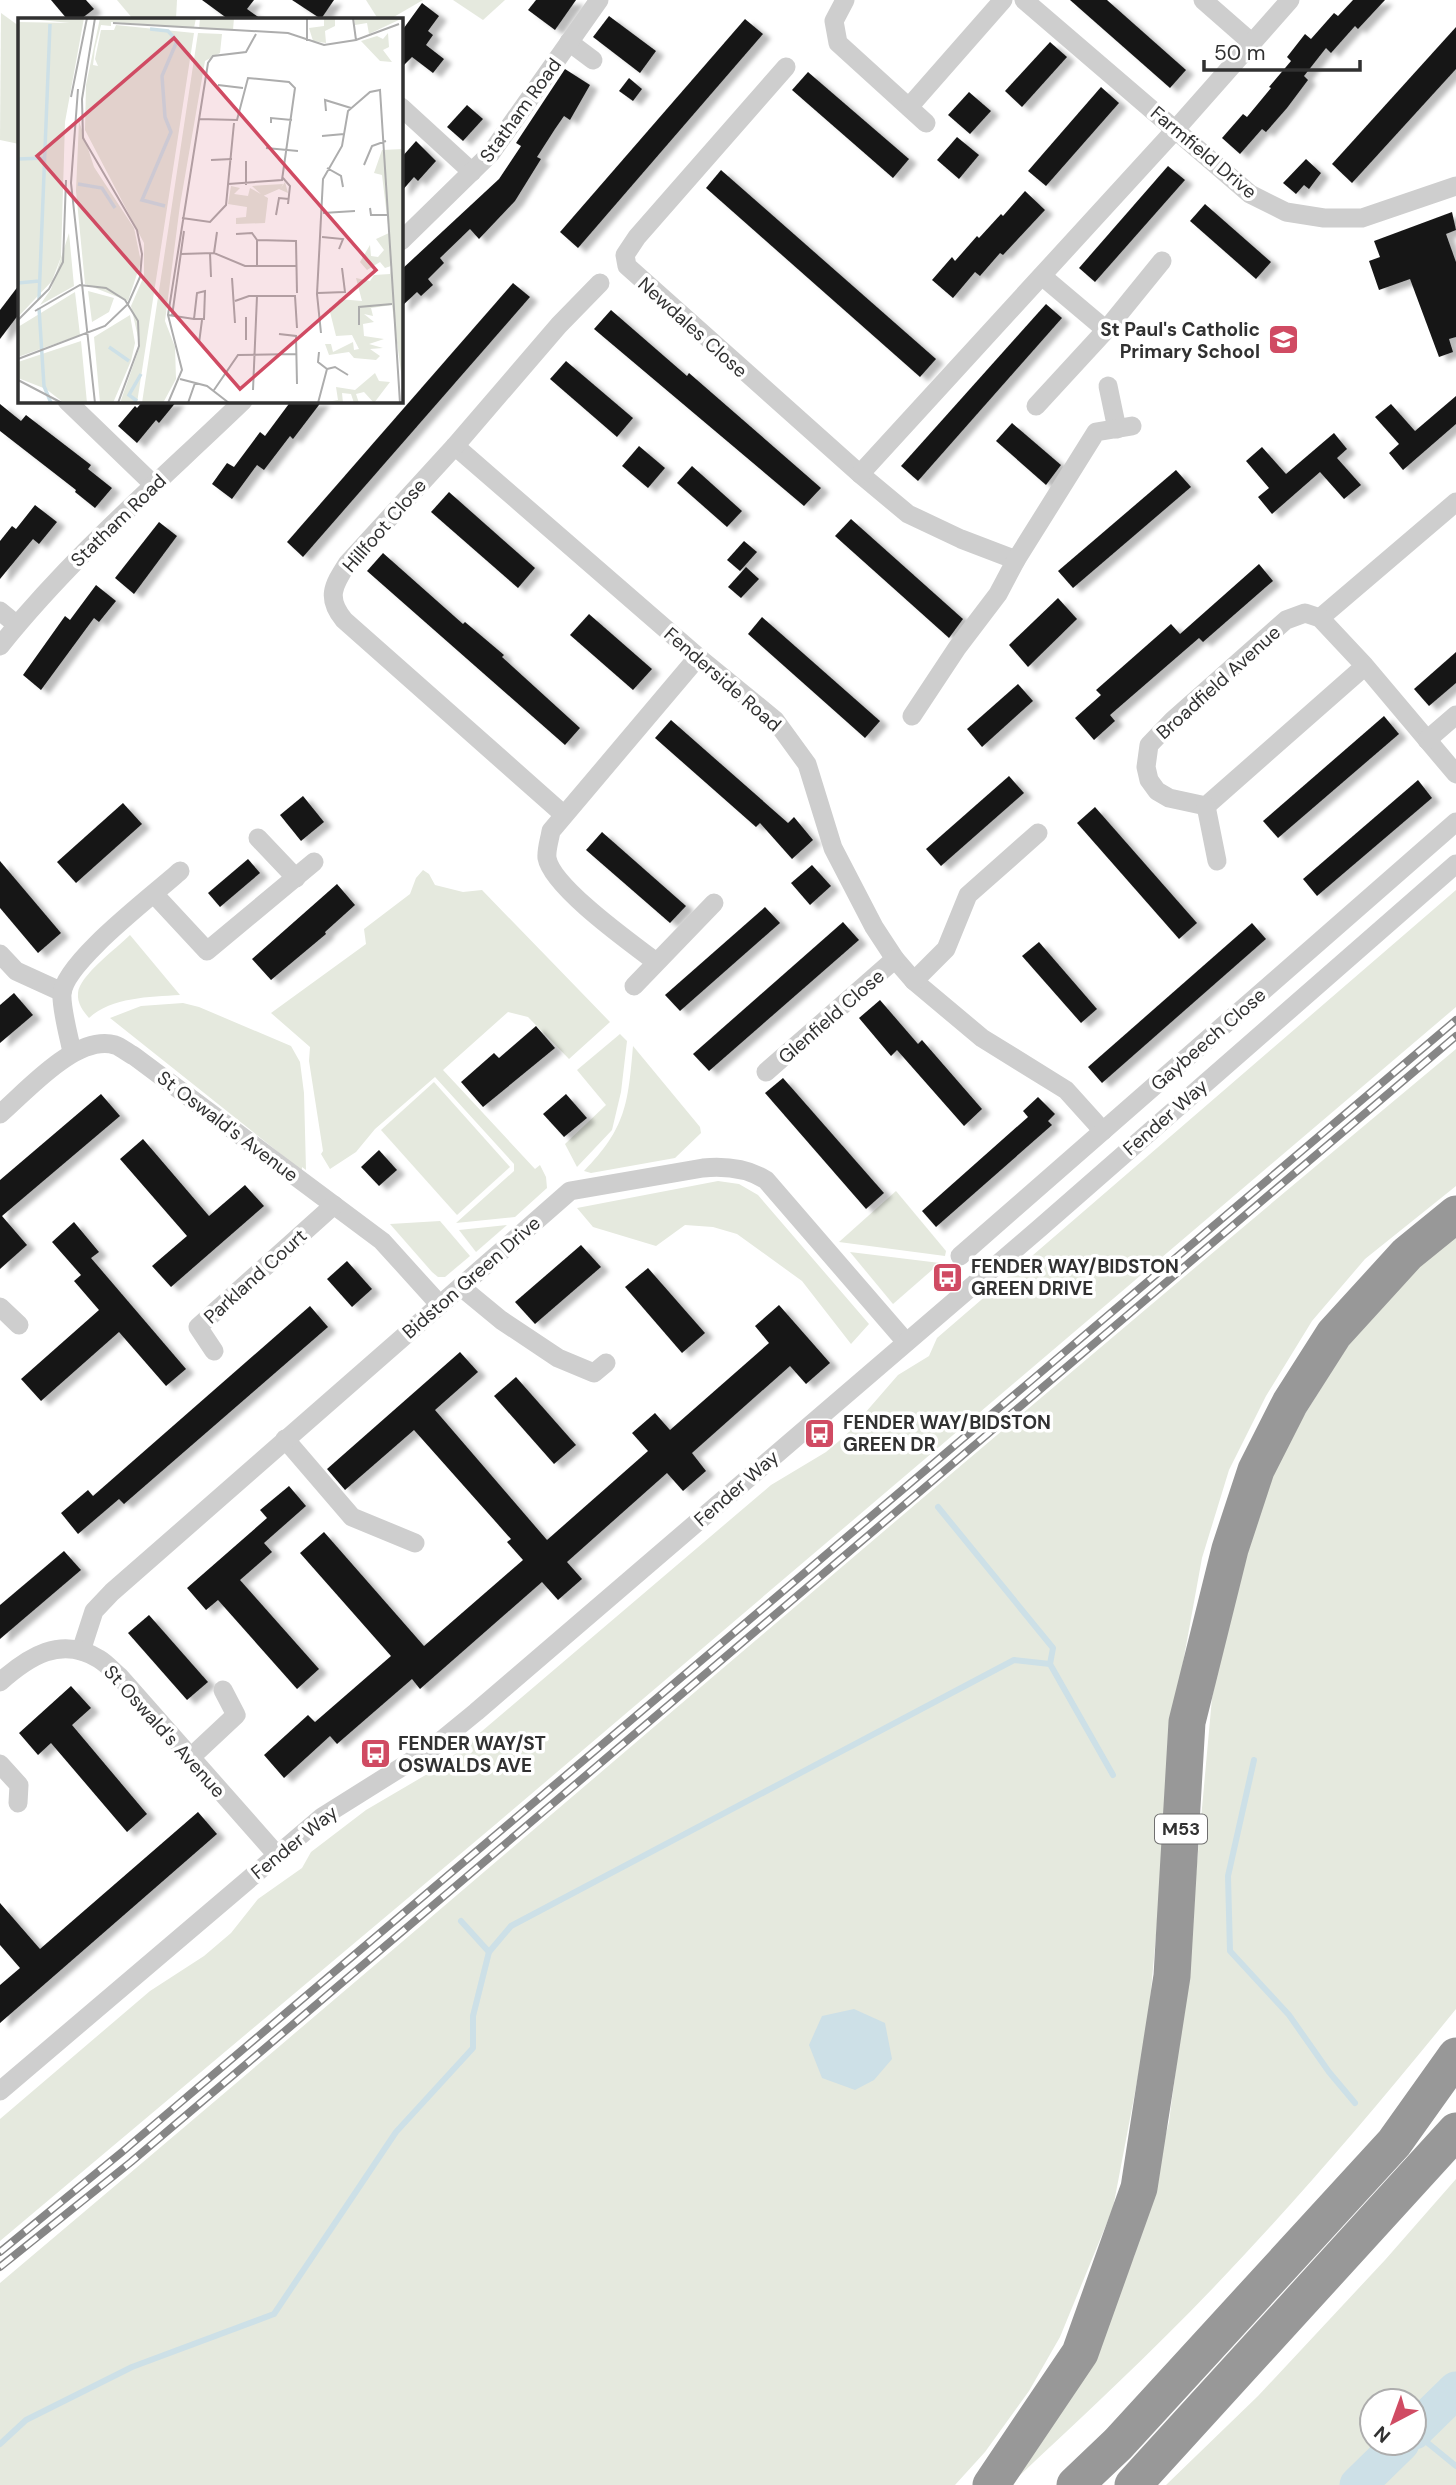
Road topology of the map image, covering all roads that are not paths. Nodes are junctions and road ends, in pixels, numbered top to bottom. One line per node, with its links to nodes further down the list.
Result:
1 (599, 0): 7 (street, Statham Road)
2 (845, 0): 11 (street)
3 (1003, 0): 11 (street)
4 (1024, 0): 14 (street, Farmfield Drive)
5 (1203, 0): 8 (street)
6 (1290, 0): 8 (street)
7 (569, 42): 9 (street); 15 (street, Statham Road)
8 (1252, 43): 14 (street)
9 (593, 60)
10 (786, 67): 27 (street, Newdales Close)
11 (909, 107): 13 (street)
12 (402, 108): 15 (street)
13 (926, 123)
14 (1176, 130): 16 (street, Farmfield Drive); 19 (street)
15 (472, 172): 17 (street, Statham Road)
16 (1456, 186)
17 (402, 240)
18 (1162, 261): 21 (street)
19 (1042, 276): 21 (street); 27 (street)
20 (600, 283): 26 (street, Hillfoot Close)
21 (1106, 330): 25 (street)
22 (1108, 386): 30 (street)
23 (68, 402): 28 (street)
24 (242, 402): 28 (street, Statham Road)
25 (1036, 406)
26 (455, 446): 35 (street, Fenderside Road); 42 (street, Hillfoot Close)
27 (860, 474): 30 (street, Newdales Close)
28 (153, 485): 33 (street, Statham Road)
29 (1456, 502): 32 (street)
30 (1016, 560): 38 (street)
31 (0, 611): 33 (street)
32 (1320, 618): 36 (street); 41 (street, Broadfield Avenue)
33 (17, 625): 34 (street, Statham Road)
34 (0, 646)
35 (698, 657): 42 (street); 54 (street, Fenderside Road)
36 (1365, 666): 39 (street); 41 (street)
37 (1456, 715): 39 (street)
38 (912, 716)
39 (1427, 740): 40 (street)
40 (1456, 774)
41 (1206, 806): 46 (street)
42 (563, 814): 55 (street)
43 (1456, 822): 62 (street, Gaybeech Close)
44 (1038, 834): 56 (street)
45 (258, 838): 50 (street)
46 (1217, 861)
47 (314, 862): 50 (street)
48 (1456, 864): 66 (street, Fender Way)
49 (180, 871): 51 (street)
50 (296, 878): 51 (street)
51 (155, 894): 58 (street)
52 (713, 902): 55 (street)
53 (0, 954): 58 (street)
54 (895, 959): 56 (street, Fenderside Road); 60 (street, Glenfield Close)
55 (656, 962): 57 (street)
56 (915, 981): 62 (street, Fenderside Road)
57 (634, 986)
58 (62, 992): 59 (street)
59 (72, 1052): 61 (street, St Oswald's Avenue); 64 (street, St Oswald's Avenue)
60 (766, 1072)
61 (0, 1114)
62 (1103, 1131): 63 (street, Gaybeech Close)
63 (1022, 1203): 66 (street); 67 (street, Gaybeech Close)
64 (334, 1205): 69 (street, St Oswald's Avenue); 73 (street, Parkland Court)
65 (1456, 1214): 89 (highway, M53)
66 (1041, 1227): 72 (street, Fender Way)
67 (960, 1256)
68 (461, 1287): 69 (street, Bidston Green Drive); 72 (street, Bidston Green Drive); 74 (street)
69 (440, 1305): 75 (street, Bidston Green Drive)
70 (0, 1307): 71 (street)
71 (19, 1325)
72 (906, 1342): 83 (street, Fender Way)
73 (214, 1351)
74 (606, 1363)
75 (285, 1439): 76 (street); 77 (street, Bidston Green Drive)
76 (415, 1543)
77 (81, 1651): 78 (street); 80 (street, St Oswald's Avenue)
78 (0, 1682)
79 (223, 1690): 80 (street)
80 (190, 1758): 83 (street, St Oswald's Avenue)
81 (0, 1764): 82 (street)
82 (18, 1803)
83 (277, 1855): 85 (street, Fender Way)
84 (1456, 2056): 90 (highway)
85 (0, 2091)
86 (1456, 2123): 88 (highway)
87 (1456, 2132): 88 (highway)
88 (1425, 2168): 91 (highway)
89 (991, 2485)
90 (1075, 2485)
91 (1133, 2485)

